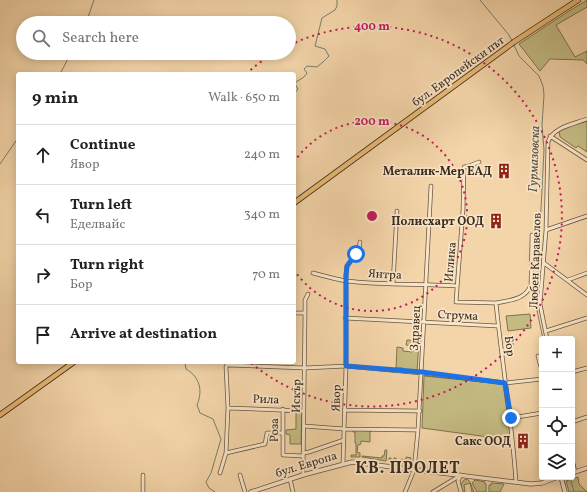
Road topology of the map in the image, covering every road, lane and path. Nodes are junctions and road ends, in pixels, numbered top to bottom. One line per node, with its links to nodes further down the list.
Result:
1 (578, 0): 7 (main road, бул. Европейски път)
2 (587, 119): 3 (street)
3 (550, 136): 4 (street); 10 (street, Любен Каравелов)
4 (587, 160)
5 (478, 162): 20 (street, Иглика)
6 (431, 186): 19 (street, Здравец)
7 (296, 202)
8 (397, 211): 18 (street)
9 (587, 216): 10 (street)
10 (546, 230): 13 (street, Любен Каравелов)
11 (532, 235): 23 (street)
12 (360, 242): 17 (street, Явор)
13 (544, 263): 16 (street); 30 (street, Любен Каравелов)
14 (313, 273): 17 (street, Янтра)
15 (587, 273): 16 (street)
16 (568, 280): 22 (street)
17 (346, 281): 18 (street, Янтра); 26 (street, Явор)
18 (393, 284): 19 (street, Янтра)
19 (426, 284): 20 (street, Янтра); 28 (street, Здравец)
20 (457, 286): 23 (street, Иглика)
21 (308, 294): 25 (street, Искър)
22 (587, 294)
23 (496, 303): 29 (street, Бор)
24 (296, 313): 25 (street)
25 (305, 313): 39 (street, Искър)
26 (345, 318): 28 (street, Струма); 37 (street, Явор)
27 (587, 318): 30 (street)
28 (425, 322): 29 (street, Струма); 42 (street, Здравец)
29 (498, 326): 44 (street, Бор)
30 (546, 331): 31 (street, Любен Каравелов)
31 (547, 336)
32 (538, 356): 33 (street)
33 (539, 360)
34 (71, 364): 51 (main road)
35 (228, 364): 45 (street)
36 (253, 364): 38 (street)
37 (346, 366): 39 (street); 42 (street); 48 (street, Явор)
38 (283, 367): 39 (street)
39 (305, 368): 47 (street, Искър)
40 (587, 368): 41 (street)
41 (575, 371)
42 (422, 372): 44 (street); 49 (street, Здравец)
43 (539, 379): 44 (street)
44 (505, 383): 53 (street, Бор)
45 (228, 408): 46 (street, Рила); 60 (street)
46 (283, 409): 47 (street, Рила); 58 (street, Роза)
47 (304, 410): 55 (street, Искър)
48 (344, 410): 49 (street); 56 (street, Явор)
49 (420, 411): 57 (street, Здравец)
50 (539, 413): 53 (street)
51 (0, 415)
52 (587, 417): 54 (street)
53 (511, 418): 74 (street, Бор)
54 (575, 421)
55 (304, 426): 56 (street); 61 (street, Искър)
56 (344, 429): 57 (street); 59 (street, Явор)
57 (418, 430): 64 (street, Здравец)
58 (283, 433): 60 (street); 61 (street, Роза)
59 (344, 440): 61 (street); 62 (street, Явор)
60 (226, 453): 66 (street)
61 (303, 454): 69 (street, Искър)
62 (343, 464): 64 (street, бул. Европа); 69 (street, бул. Европа)
63 (587, 468): 65 (street)
64 (414, 470): 70 (street, бул. Европа); 79 (street, Здравец)
65 (575, 472)
66 (220, 473)
67 (143, 475): 75 (street)
68 (240, 475): 76 (street)
69 (303, 475): 71 (street, бул. Европа)
70 (461, 475): 74 (street, бул. Европа); 80 (street); 81 (street)
71 (290, 479): 77 (street, бул. Европа); 78 (street)
72 (548, 480): 74 (street, бул. Европа)
73 (562, 480): 82 (street)
74 (516, 482)
75 (143, 492)
76 (245, 492)
77 (251, 492)
78 (293, 492)
79 (404, 492)
80 (433, 492)
81 (461, 492)
82 (565, 492)

